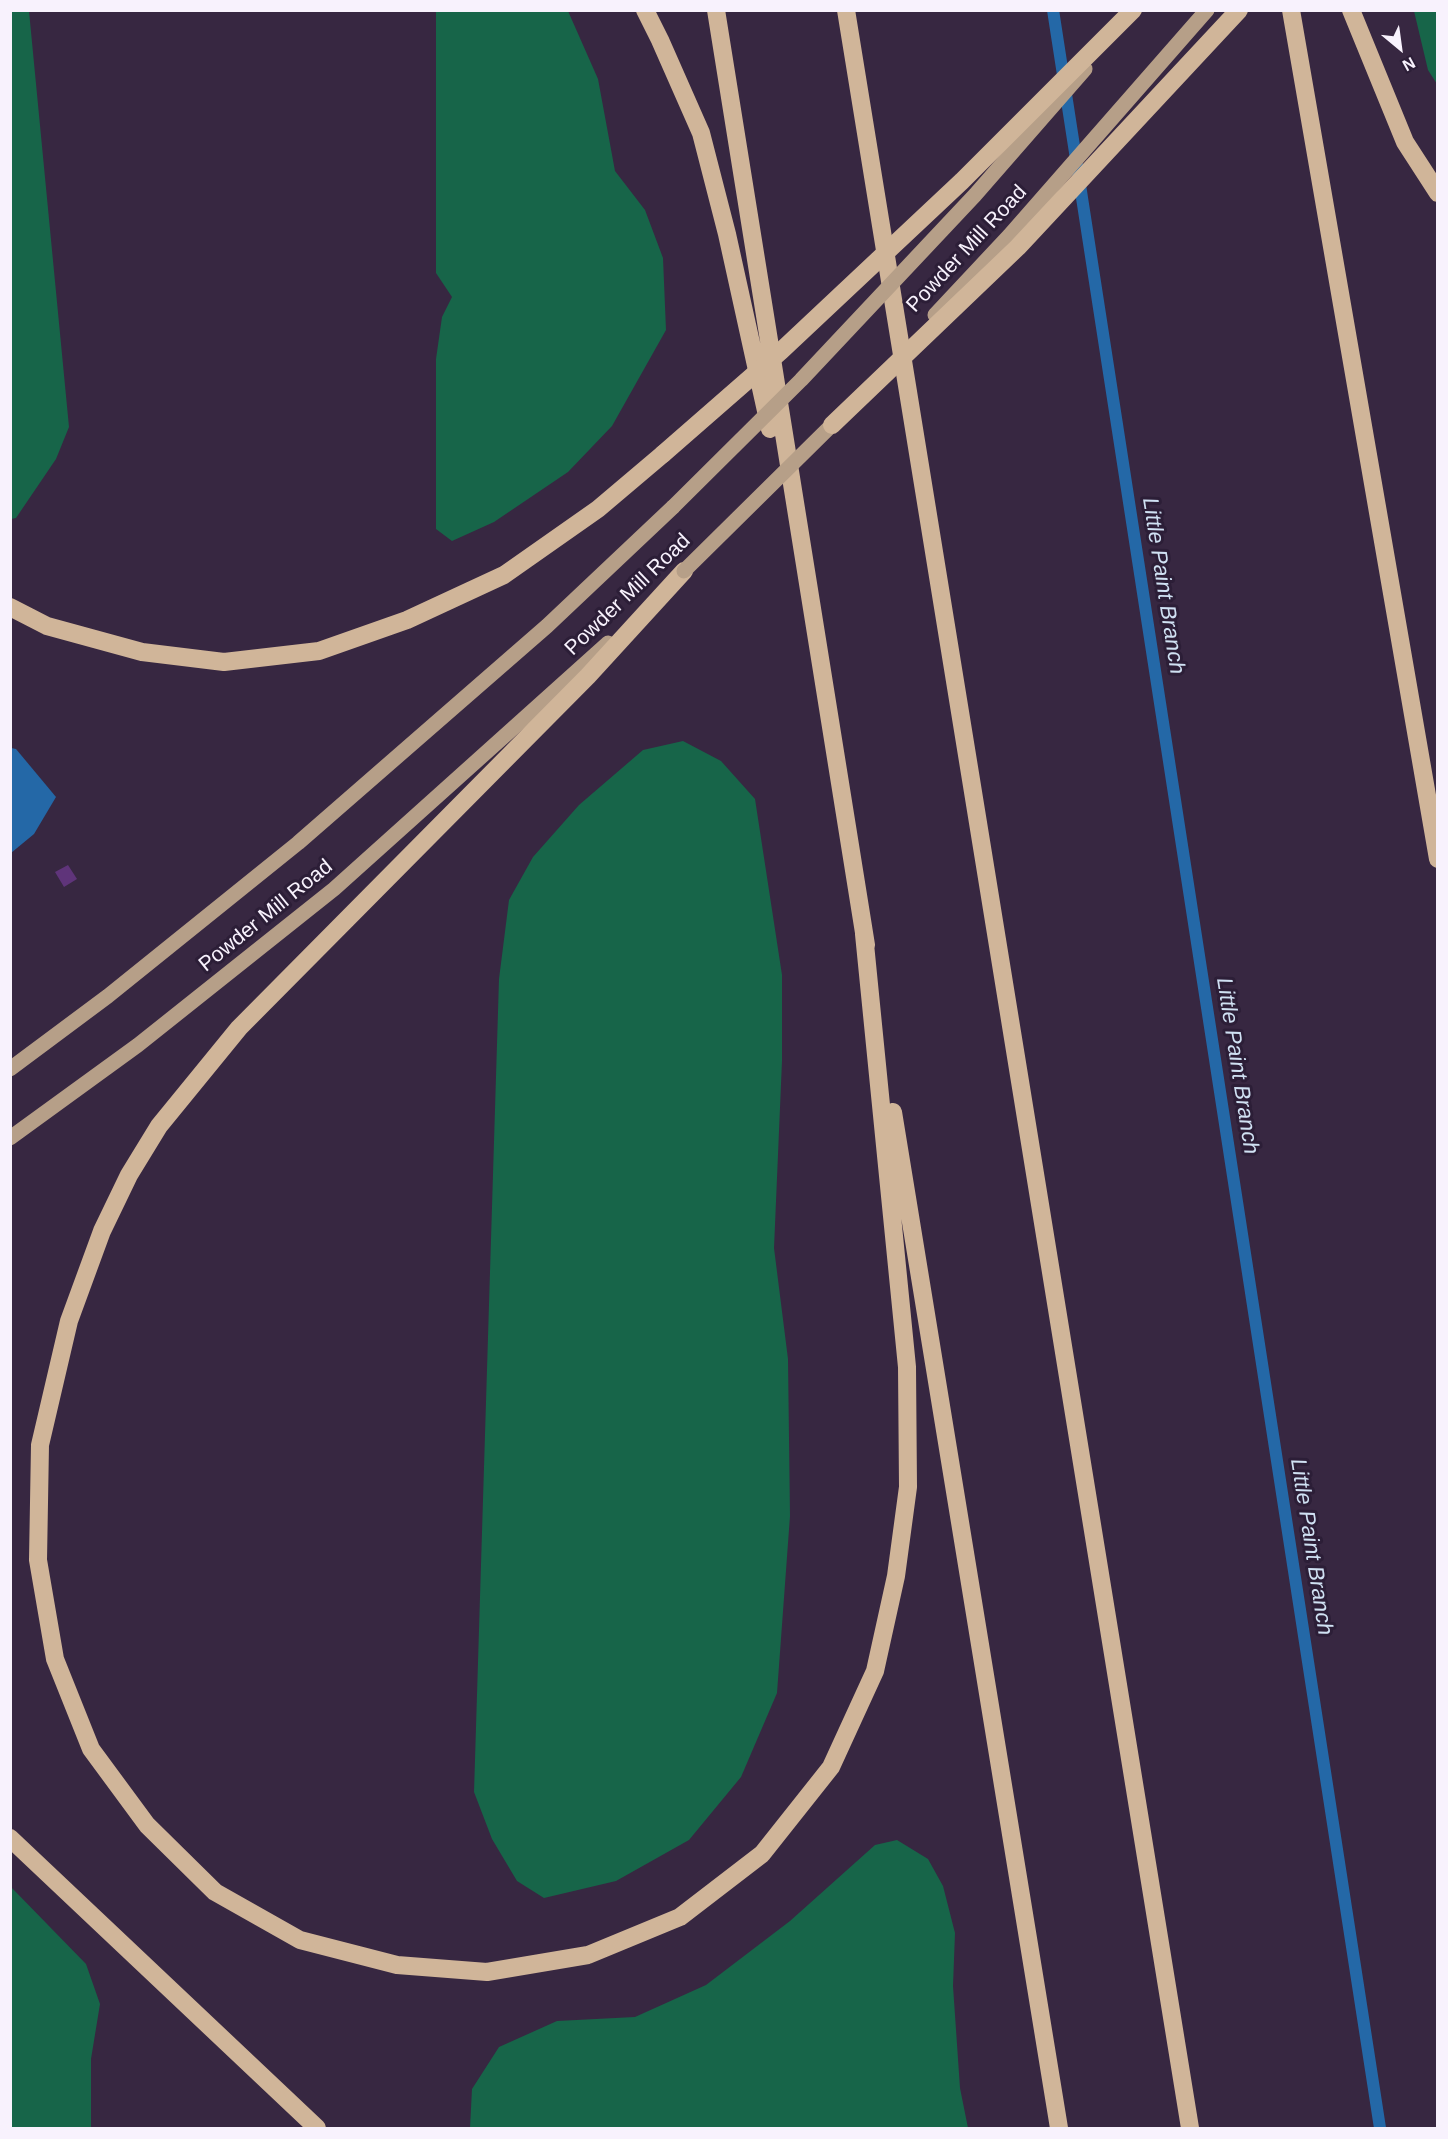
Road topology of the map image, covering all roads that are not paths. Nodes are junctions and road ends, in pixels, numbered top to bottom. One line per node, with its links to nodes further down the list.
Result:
1 (645, 10): 13 (highway)
2 (716, 10): 13 (highway)
3 (846, 10): 21 (highway)
4 (1134, 10): 12 (highway, bridge); 16 (main road, Powder Mill Road, bridge)
5 (1207, 10): 10 (main road, Powder Mill Road, bridge)
6 (1239, 10): 10 (highway, bridge)
7 (1291, 10): 14 (highway)
8 (1351, 10): 9 (highway)
9 (1437, 193)
10 (832, 425): 11 (main road, Powder Mill Road, bridge)
11 (684, 571): 15 (highway); 17 (main road, Powder Mill Road)
12 (10, 607)
13 (813, 621): 15 (highway)
14 (1437, 859)
15 (864, 934): 20 (highway)
16 (10, 1069)
17 (10, 1138)
18 (10, 1838): 19 (highway)
19 (317, 2128)
20 (1059, 2128)
21 (1190, 2128)

